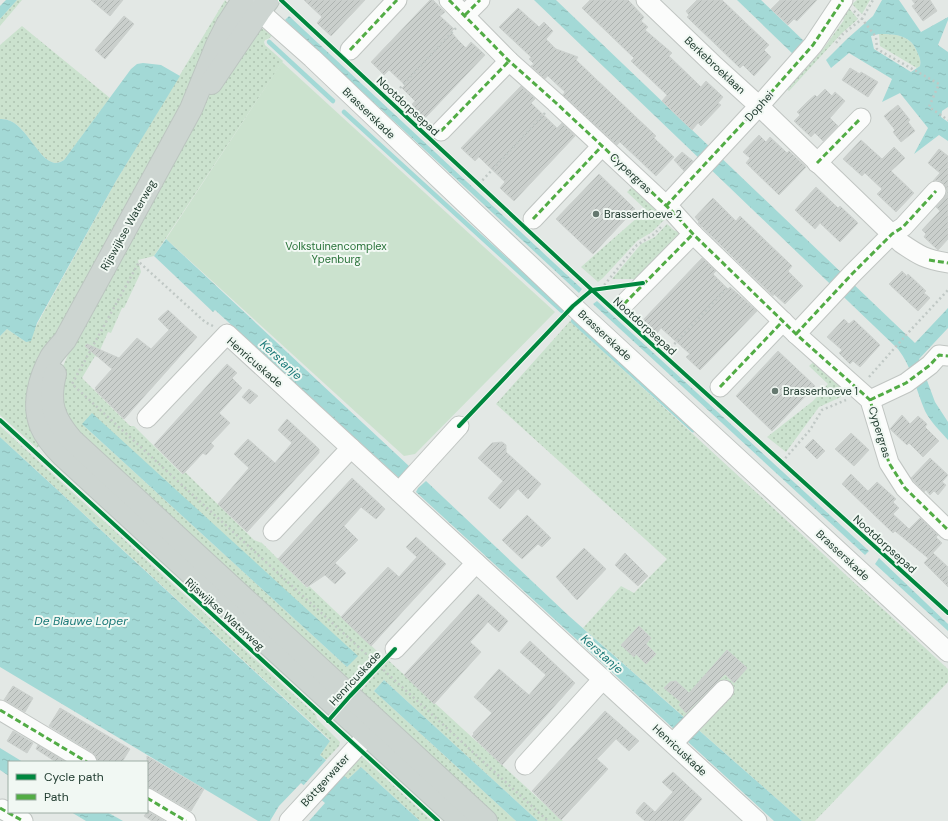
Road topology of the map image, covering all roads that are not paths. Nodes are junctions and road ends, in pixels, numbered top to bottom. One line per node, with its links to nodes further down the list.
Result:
1 (397, 0): 8 (street)
2 (449, 0): 7 (street, Cypergras)
3 (480, 0): 7 (street)
4 (843, 0): 10 (street, Dophei)
5 (254, 3): 34 (street, Brasserskade); 38 (main road, Rijswijkse Waterweg)
6 (657, 4): 10 (street, Berkebroeklaan)
7 (466, 16): 9 (street, Cypergras)
8 (350, 50)
9 (509, 61): 12 (street); 13 (street, Cypergras)
10 (759, 106): 14 (street, Berkebroeklaan); 16 (street, Dophei)
11 (861, 118): 14 (street)
12 (441, 131)
13 (602, 146): 16 (street, Cypergras); 17 (street, Cypergras)
14 (817, 163): 19 (street, Berkebroeklaan)
15 (936, 192): 19 (street)
16 (670, 209): 18 (street, Cypergras)
17 (533, 219)
18 (693, 234): 21 (street); 22 (street, Cypergras)
19 (892, 234): 20 (street, Berkebroeklaan); 22 (street)
20 (948, 263)
21 (624, 304)
22 (789, 328): 24 (street); 25 (street, Cypergras)
23 (948, 356): 25 (street)
24 (720, 387)
25 (865, 395): 30 (street, Cypergras)
26 (147, 418): 28 (street, Henricuskade)
27 (459, 426): 29 (street)
28 (351, 448): 29 (street, Henricuskade); 31 (street)
29 (399, 492): 32 (street, Henricuskade)
30 (948, 530)
31 (273, 531)
32 (476, 563): 33 (street, Henricuskade); 35 (street, Henricuskade)
33 (395, 649)
34 (948, 652)
35 (603, 679): 39 (street, Henricuskade); 41 (street)
36 (724, 690): 39 (street)
37 (0, 710): 40 (street)
38 (373, 728): 49 (street, Böttgerwater); 50 (main road, Rijswijkse Waterweg); 51 (main road, Rijswijkse Waterweg)
39 (676, 739): 46 (street, Henricuskade)
40 (85, 761)
41 (525, 765)
42 (148, 799): 48 (street)
43 (2, 809): 44 (street)
44 (8, 812)
45 (9, 813): 47 (street)
46 (746, 817)
47 (23, 821)
48 (186, 821)
49 (289, 821)
50 (461, 821)
51 (486, 821)

